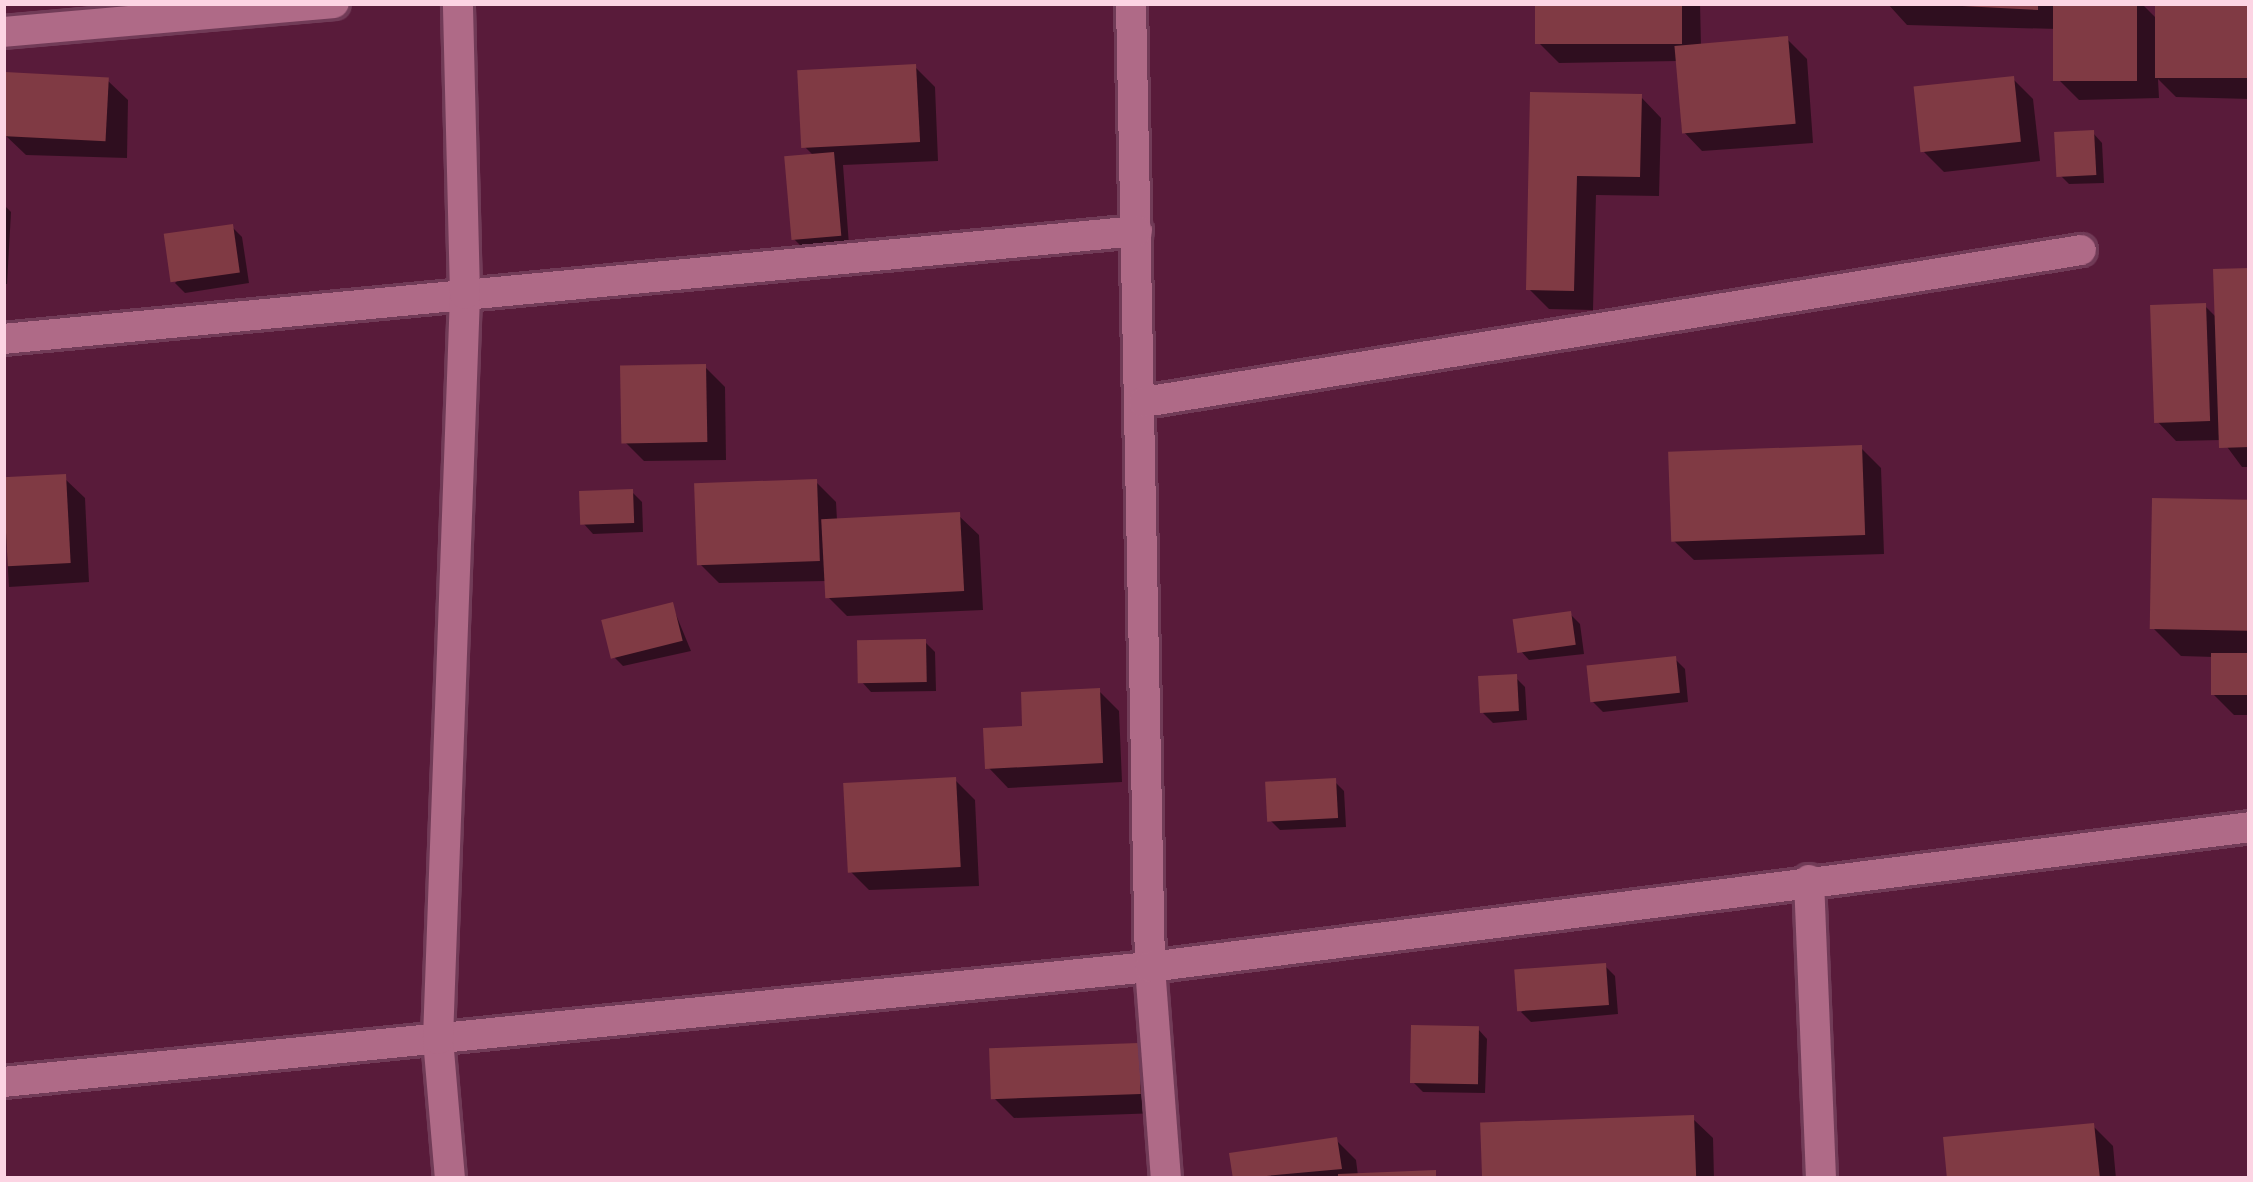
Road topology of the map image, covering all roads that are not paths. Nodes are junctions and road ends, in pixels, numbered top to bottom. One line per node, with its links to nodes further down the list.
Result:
1 (334, 3): 4 (street)
2 (458, 3): 7 (street)
3 (1131, 3): 5 (street)
4 (3, 32)
5 (1136, 231): 7 (street); 9 (street)
6 (2081, 250): 9 (street)
7 (465, 294): 8 (street); 13 (street)
8 (3, 339)
9 (1144, 402): 12 (street)
10 (2250, 827): 11 (street)
11 (1809, 880): 12 (street); 17 (street)
12 (1150, 967): 13 (street); 16 (street)
13 (438, 1039): 14 (street); 15 (street)
14 (3, 1082)
15 (450, 1179)
16 (1166, 1179)
17 (1822, 1179)

